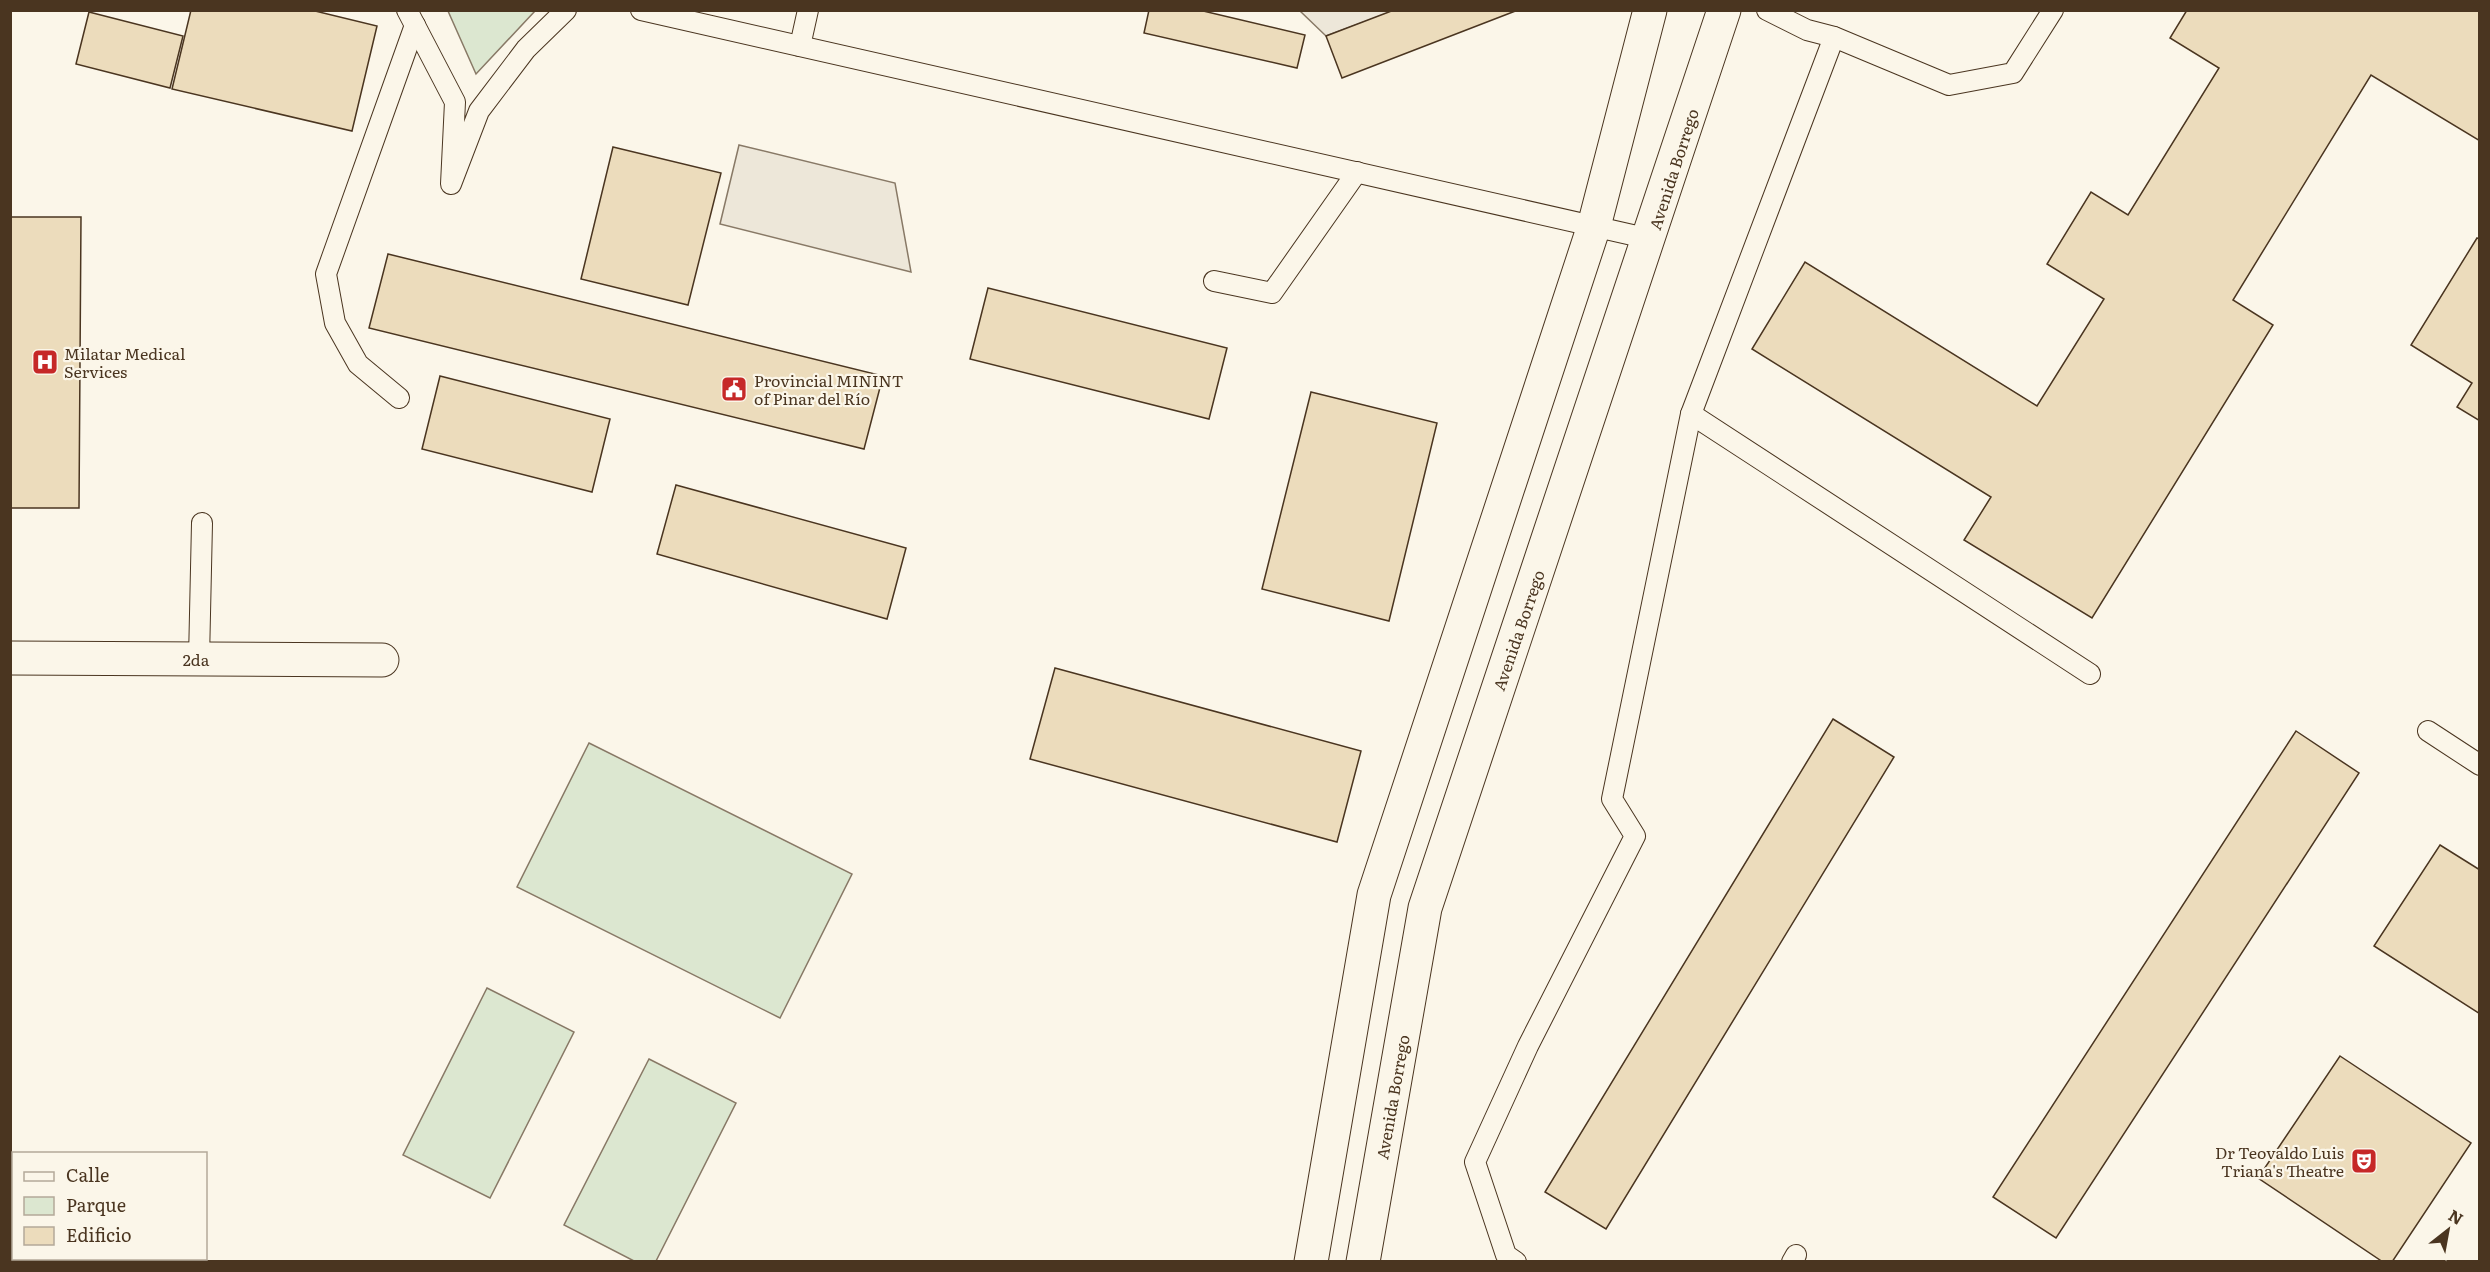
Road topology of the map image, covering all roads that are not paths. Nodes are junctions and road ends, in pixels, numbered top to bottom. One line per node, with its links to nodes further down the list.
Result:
1 (566, 10): 8 (lane)
2 (641, 10): 10 (lane)
3 (808, 10): 10 (lane)
4 (1650, 10): 12 (main road)
5 (1724, 10): 13 (main road, Avenida Borrego)
6 (1767, 10): 9 (lane)
7 (2053, 10): 9 (lane)
8 (411, 18): 15 (lane)
9 (1834, 37): 16 (lane)
10 (800, 46): 11 (lane)
11 (1357, 172): 12 (lane); 14 (lane)
12 (1594, 226): 13 (lane); 24 (main road)
13 (1650, 239): 25 (main road, Avenida Borrego)
14 (1214, 281)
15 (399, 398)
16 (1691, 414): 21 (lane); 26 (lane)
17 (202, 523): 19 (lane)
18 (10, 658): 19 (main road, 2da)
19 (199, 659): 20 (main road, 2da)
20 (382, 660)
21 (2090, 674)
22 (2428, 731): 23 (lane)
23 (2480, 765)
24 (1311, 1262)
25 (1363, 1262)
26 (1516, 1262)

